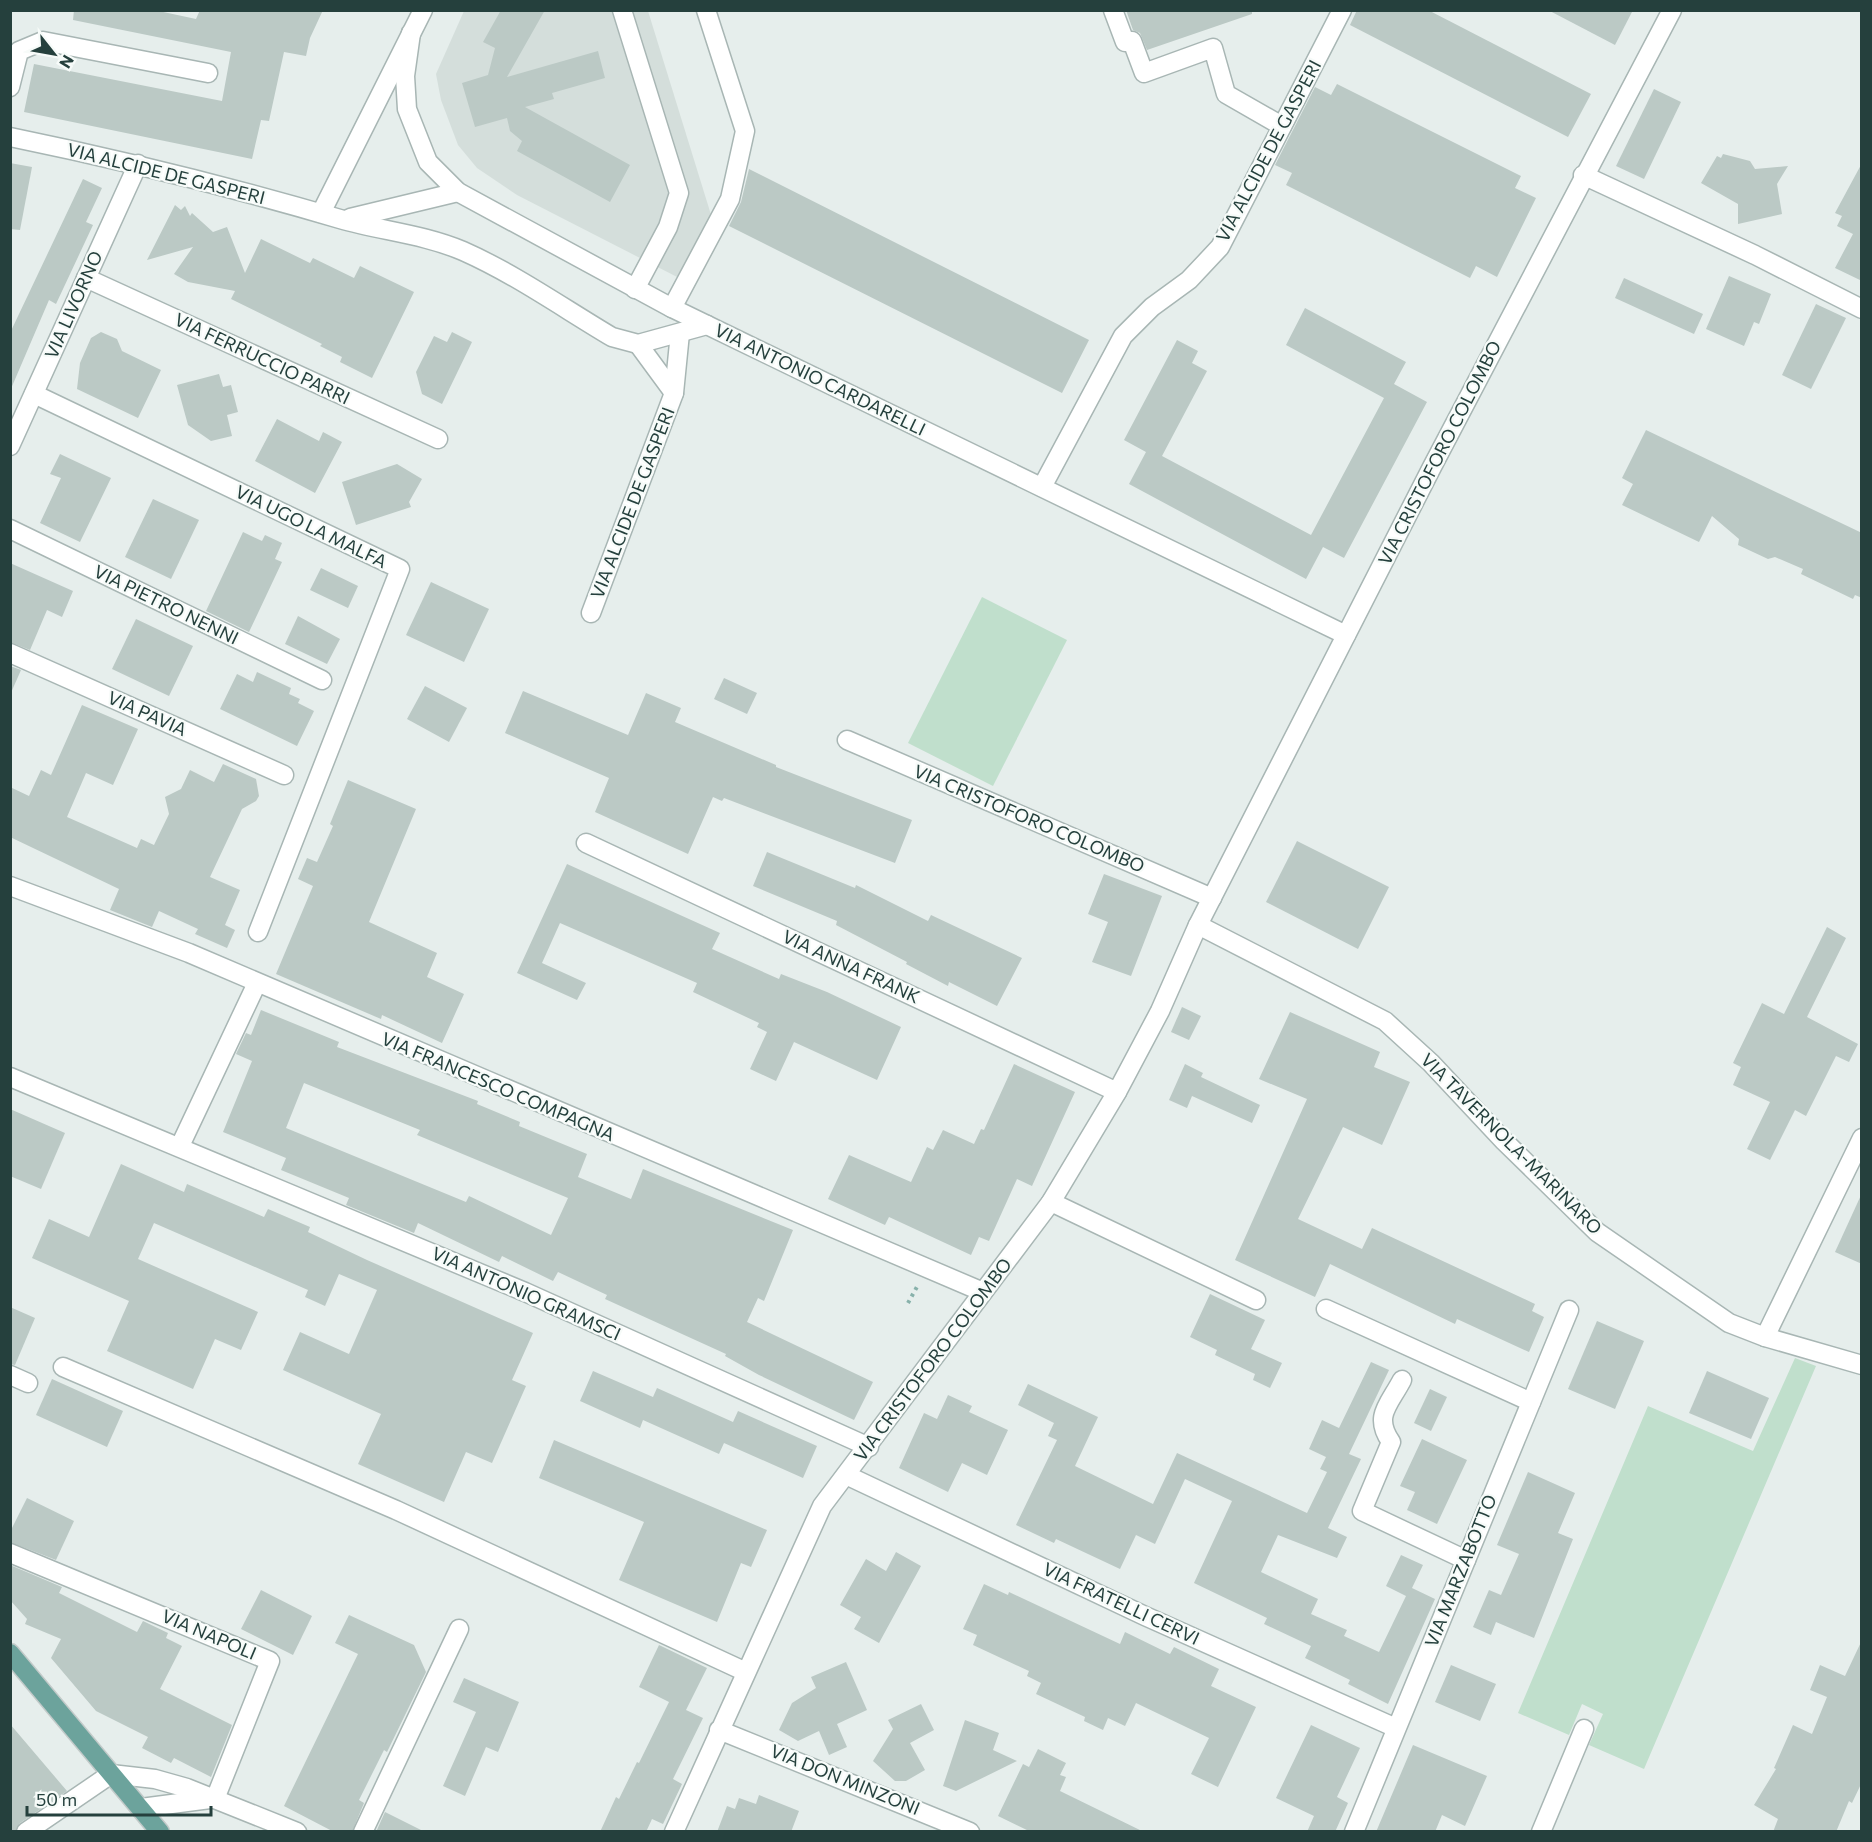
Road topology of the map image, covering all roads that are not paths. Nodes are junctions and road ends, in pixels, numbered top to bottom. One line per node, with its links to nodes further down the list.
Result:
1 (423, 10): 7 (street)
2 (622, 10): 18 (street)
3 (706, 10): 19 (street)
4 (1113, 10): 10 (street)
5 (1342, 10): 10 (street, VIA ALCIDE DE GASPERI)
6 (1672, 10): 13 (street, VIA CRISTOFORO COLOMBO)
7 (411, 33): 14 (street, VIA ANTONIO CARDARELLI); 15 (street)
8 (208, 73): 9 (street)
9 (10, 87)
10 (1282, 126): 28 (street, VIA ALCIDE DE GASPERI)
11 (10, 136): 12 (street, VIA ALCIDE DE GASPERI)
12 (138, 164): 15 (street, VIA ALCIDE DE GASPERI); 17 (street, VIA LIVORNO)
13 (1583, 175): 20 (street); 31 (street, VIA CRISTOFORO COLOMBO)
14 (458, 192): 16 (street); 18 (street, VIA ANTONIO CARDARELLI)
15 (321, 213): 16 (street, VIA ALCIDE DE GASPERI)
16 (342, 220): 23 (street, VIA ALCIDE DE GASPERI)
17 (86, 278): 25 (street, VIA LIVORNO); 26 (street, VIA FERRUCCIO PARRI)
18 (635, 289): 19 (street, VIA ANTONIO CARDARELLI)
19 (672, 308): 21 (street, VIA ANTONIO CARDARELLI)
20 (1862, 309)
21 (707, 325): 22 (street); 28 (street, VIA ANTONIO CARDARELLI)
22 (680, 333): 23 (street); 24 (street, VIA ALCIDE DE GASPERI)
23 (638, 345): 24 (street, VIA ALCIDE DE GASPERI)
24 (674, 393): 30 (street, VIA ALCIDE DE GASPERI)
25 (33, 394): 27 (street, VIA LIVORNO); 40 (street, VIA UGO LA MALFA)
26 (438, 440)
27 (10, 446)
28 (1042, 487): 31 (street, VIA ANTONIO CARDARELLI)
29 (10, 529): 33 (street, VIA PIETRO NENNI)
30 (591, 613)
31 (1346, 635): 38 (street, VIA CRISTOFORO COLOMBO)
32 (10, 652): 35 (street, VIA PAVIA)
33 (322, 680)
34 (847, 740): 38 (street, VIA CRISTOFORO COLOMBO)
35 (284, 775)
36 (586, 843): 43 (street, VIA ANNA FRANK)
37 (10, 886): 41 (street, VIA FRANCESCO COMPAGNA)
38 (1212, 898): 39 (street, VIA CRISTOFORO COLOMBO)
39 (1197, 925): 43 (street, VIA CRISTOFORO COLOMBO); 51 (street, VIA TAVERNOLA-MARINARO)
40 (258, 932)
41 (257, 983): 45 (street); 47 (street, VIA FRANCESCO COMPAGNA)
42 (10, 1077): 45 (street, VIA ANTONIO GRAMSCI)
43 (1117, 1092): 46 (street, VIA CRISTOFORO COLOMBO)
44 (1862, 1138): 51 (street)
45 (180, 1146): 58 (street, VIA ANTONIO GRAMSCI)
46 (1051, 1202): 47 (street, VIA CRISTOFORO COLOMBO); 48 (street)
47 (983, 1292): 58 (street, VIA CRISTOFORO COLOMBO)
48 (1256, 1300)
49 (1326, 1309): 57 (street)
50 (1569, 1310): 57 (street, VIA MARZABOTTO)
51 (1765, 1336): 52 (street, VIA TAVERNOLA-MARINARO)
52 (1862, 1365)
53 (63, 1367): 64 (street)
54 (10, 1375): 56 (street)
55 (1402, 1380): 61 (street)
56 (28, 1383)
57 (1531, 1402): 61 (street, VIA MARZABOTTO)
58 (869, 1447): 59 (street, VIA CRISTOFORO COLOMBO)
59 (846, 1475): 64 (street, VIA CRISTOFORO COLOMBO); 65 (street, VIA FRATELLI CERVI)
60 (10, 1553): 69 (street, VIA NAPOLI)
61 (1466, 1560): 65 (street, VIA MARZABOTTO)
62 (459, 1629): 74 (street)
63 (10, 1653): 68 (main road)
64 (746, 1672): 67 (street, VIA CRISTOFORO COLOMBO)
65 (1396, 1728): 77 (street, VIA MARZABOTTO)
66 (1584, 1729): 78 (street)
67 (718, 1730): 75 (street, VIA CRISTOFORO COLOMBO); 76 (street, VIA DON MINZONI)
68 (111, 1774): 69 (street); 70 (main road); 71 (street)
69 (215, 1799): 70 (street); 73 (street)
70 (141, 1808): 72 (main road)
71 (26, 1832)
72 (160, 1832)
73 (297, 1832)
74 (363, 1832)
75 (674, 1832)
76 (970, 1832)
77 (1354, 1832)
78 (1541, 1832)

